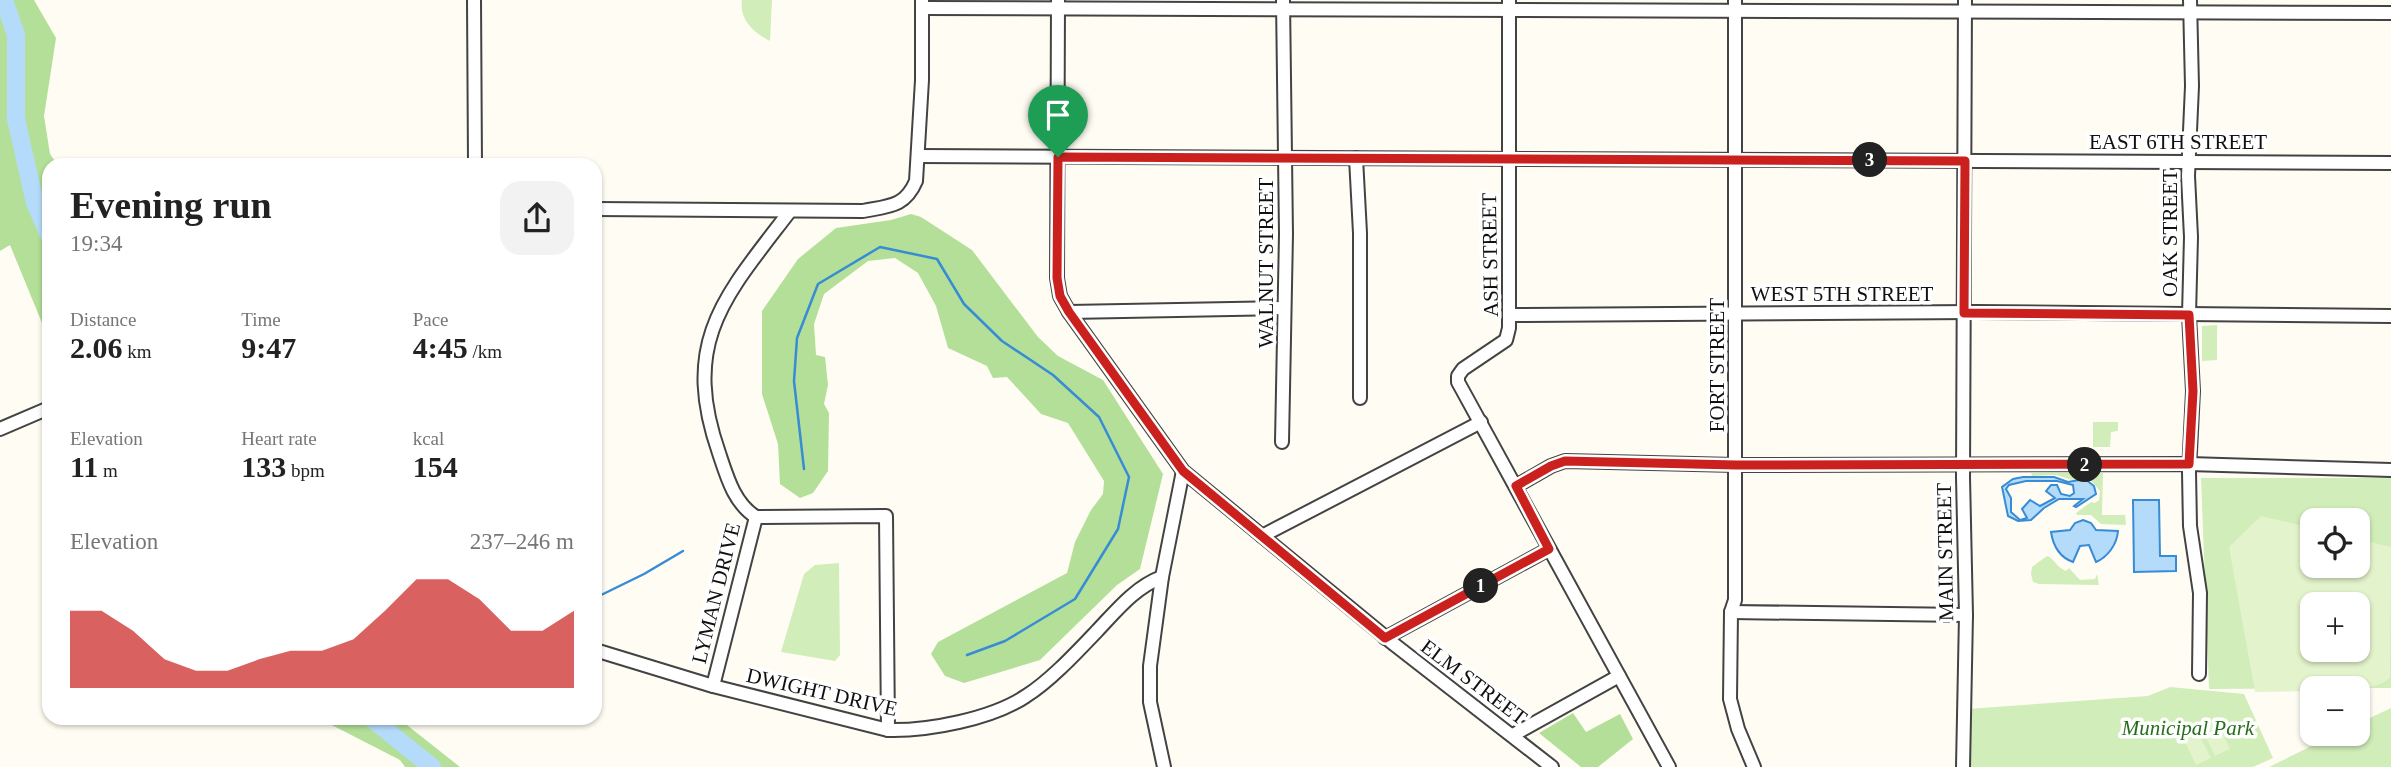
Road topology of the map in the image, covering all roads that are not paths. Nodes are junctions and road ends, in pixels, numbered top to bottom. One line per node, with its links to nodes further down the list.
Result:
1 (474, 0): 12 (street)
2 (922, 4): 3 (street); 10 (street)
3 (1058, 4): 4 (street); 11 (street, ELM STREET)
4 (1284, 5): 5 (street); 13 (street, WALNUT STREET)
5 (1509, 5): 6 (street); 15 (street, ASH STREET)
6 (1735, 5): 7 (street); 16 (street, FORT STREET)
7 (1965, 5): 8 (street); 17 (street, MAIN STREET)
8 (2190, 6): 9 (street); 18 (street, OAK STREET)
9 (2391, 13)
10 (918, 156): 11 (street, EAST 6TH STREET); 21 (street)
11 (1058, 157): 13 (street, EAST 6TH STREET); 23 (street, ELM STREET)
12 (475, 158)
13 (1285, 158): 14 (street, EAST 6TH STREET); 22 (street, WALNUT STREET)
14 (1356, 158): 15 (street, EAST 6TH STREET); 29 (street)
15 (1508, 159): 16 (street, EAST 6TH STREET); 26 (street, ASH STREET)
16 (1735, 160): 17 (street, EAST 6TH STREET); 24 (street, FORT STREET)
17 (1965, 161): 18 (street, EAST 6TH STREET); 25 (street, MAIN STREET)
18 (2189, 162): 19 (street, EAST 6TH STREET); 27 (street, OAK STREET)
19 (2391, 163)
20 (602, 209): 21 (street)
21 (790, 211): 40 (street, LYMAN DRIVE)
22 (1284, 308): 23 (street); 33 (street, WALNUT STREET)
23 (1069, 312): 38 (street, ELM STREET)
24 (1735, 313): 25 (street, WEST 5TH STREET); 26 (street, WEST 5TH STREET); 36 (street, FORT STREET)
25 (1964, 313): 27 (street, WEST 5TH STREET); 34 (street, MAIN STREET)
26 (1509, 315): 31 (street, ASH STREET)
27 (2189, 315): 28 (street, WEST 5TH STREET); 35 (street, OAK STREET)
28 (2391, 316)
29 (1360, 398)
30 (42, 411): 32 (street)
31 (1481, 422): 39 (street, ASH STREET); 41 (street)
32 (0, 429)
33 (1282, 442)
34 (1964, 464): 35 (street); 36 (street); 45 (street, MAIN STREET)
35 (2189, 464): 37 (street); 48 (street, OAK STREET)
36 (1736, 465): 39 (street); 44 (street, FORT STREET)
37 (2391, 470)
38 (1183, 471): 41 (street, ELM STREET); 43 (street)
39 (1516, 486): 42 (street, ASH STREET)
40 (755, 517): 50 (street, LYMAN DRIVE); 51 (street)
41 (1262, 536): 46 (street, ELM STREET)
42 (1549, 549): 46 (street); 49 (street, ASH STREET)
43 (1162, 577): 51 (street, DWIGHT DRIVE); 53 (street)
44 (1731, 612): 45 (street); 56 (street, FORT STREET)
45 (1966, 615): 57 (street, MAIN STREET)
46 (1385, 638): 52 (street, ELM STREET)
47 (602, 652): 50 (street, DWIGHT DRIVE)
48 (2199, 674)
49 (1619, 676): 52 (street); 55 (street, ASH STREET)
50 (713, 686): 51 (street, DWIGHT DRIVE)
51 (887, 730)
52 (1513, 735): 54 (street, ELM STREET)
53 (1164, 767)
54 (1552, 767)
55 (1669, 767)
56 (1754, 767)
57 (1964, 767)

